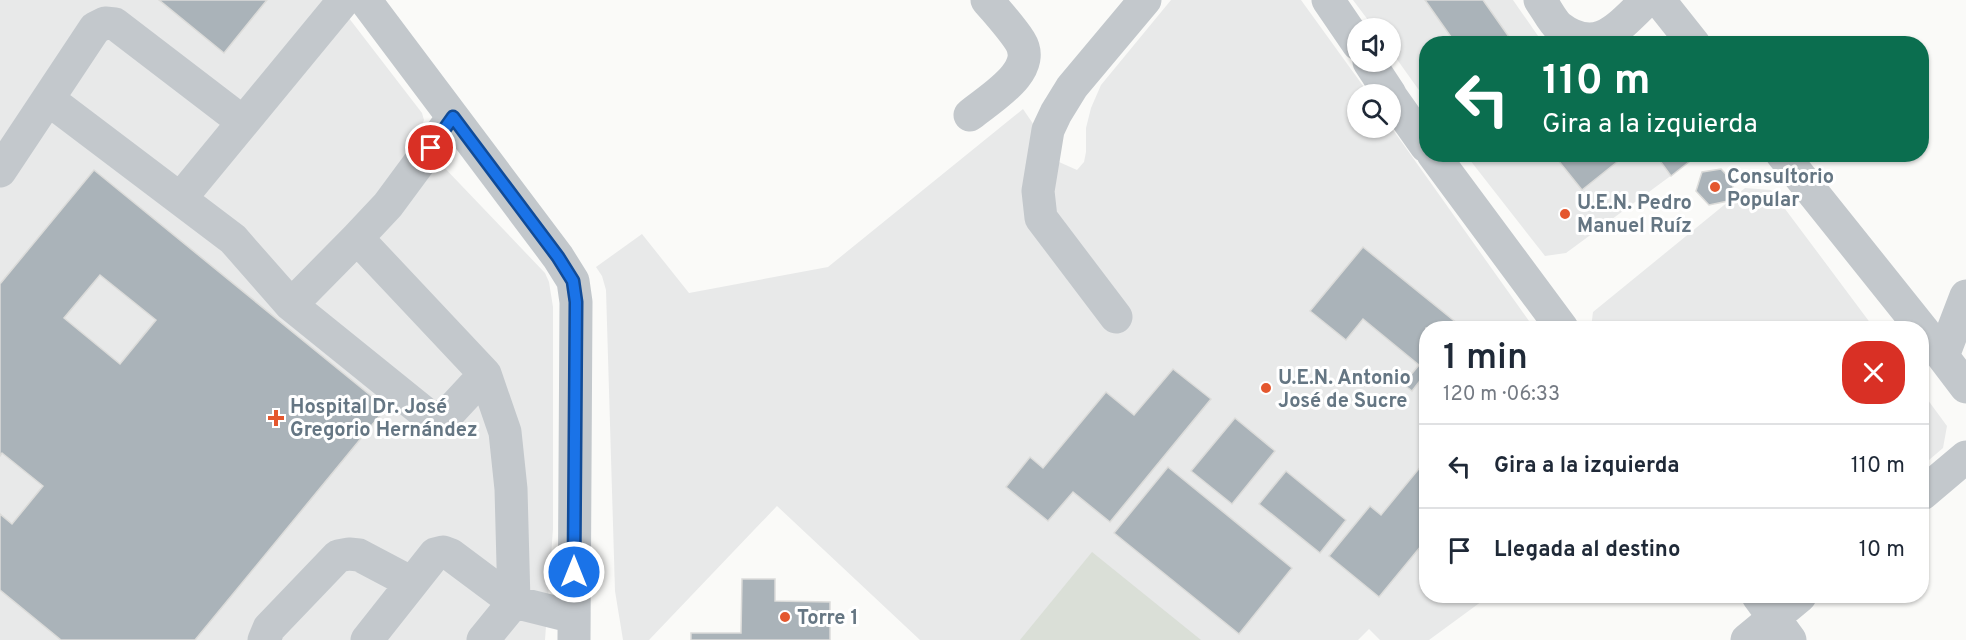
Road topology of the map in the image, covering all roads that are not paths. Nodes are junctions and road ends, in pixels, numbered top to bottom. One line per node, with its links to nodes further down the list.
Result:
1 (344, 0): 17 (street)
2 (365, 0): 16 (street)
3 (987, 0): 15 (street)
4 (1145, 0): 26 (street)
5 (1328, 0): 9 (street)
6 (1540, 0): 10 (street)
7 (1647, 0): 11 (street)
8 (1659, 0): 12 (street)
9 (1347, 28)
10 (1576, 36)
11 (1605, 36)
12 (1688, 36)
13 (48, 99): 17 (street); 21 (street); 22 (street)
14 (1401, 111): 18 (street)
15 (970, 116)
16 (453, 117): 23 (street); 39 (street)
17 (243, 122): 22 (street)
18 (1419, 136)
19 (1439, 162): 27 (street)
20 (1788, 162): 28 (street)
21 (0, 171)
22 (180, 199): 25 (street)
23 (357, 238): 25 (street); 31 (street)
24 (1966, 296): 30 (street)
25 (291, 305): 31 (street)
26 (1116, 317)
27 (1557, 321)
28 (1915, 321)
29 (1929, 338): 30 (street)
30 (1943, 356): 32 (street)
31 (485, 374): 36 (street)
32 (1966, 387)
33 (1966, 457): 34 (street)
34 (1929, 488)
35 (412, 583): 36 (street); 40 (street); 41 (street)
36 (514, 602): 39 (street); 42 (street)
37 (1792, 603): 38 (street)
38 (1774, 618): 43 (street)
39 (574, 628)
40 (264, 640)
41 (367, 640)
42 (483, 640)
43 (1747, 640)

